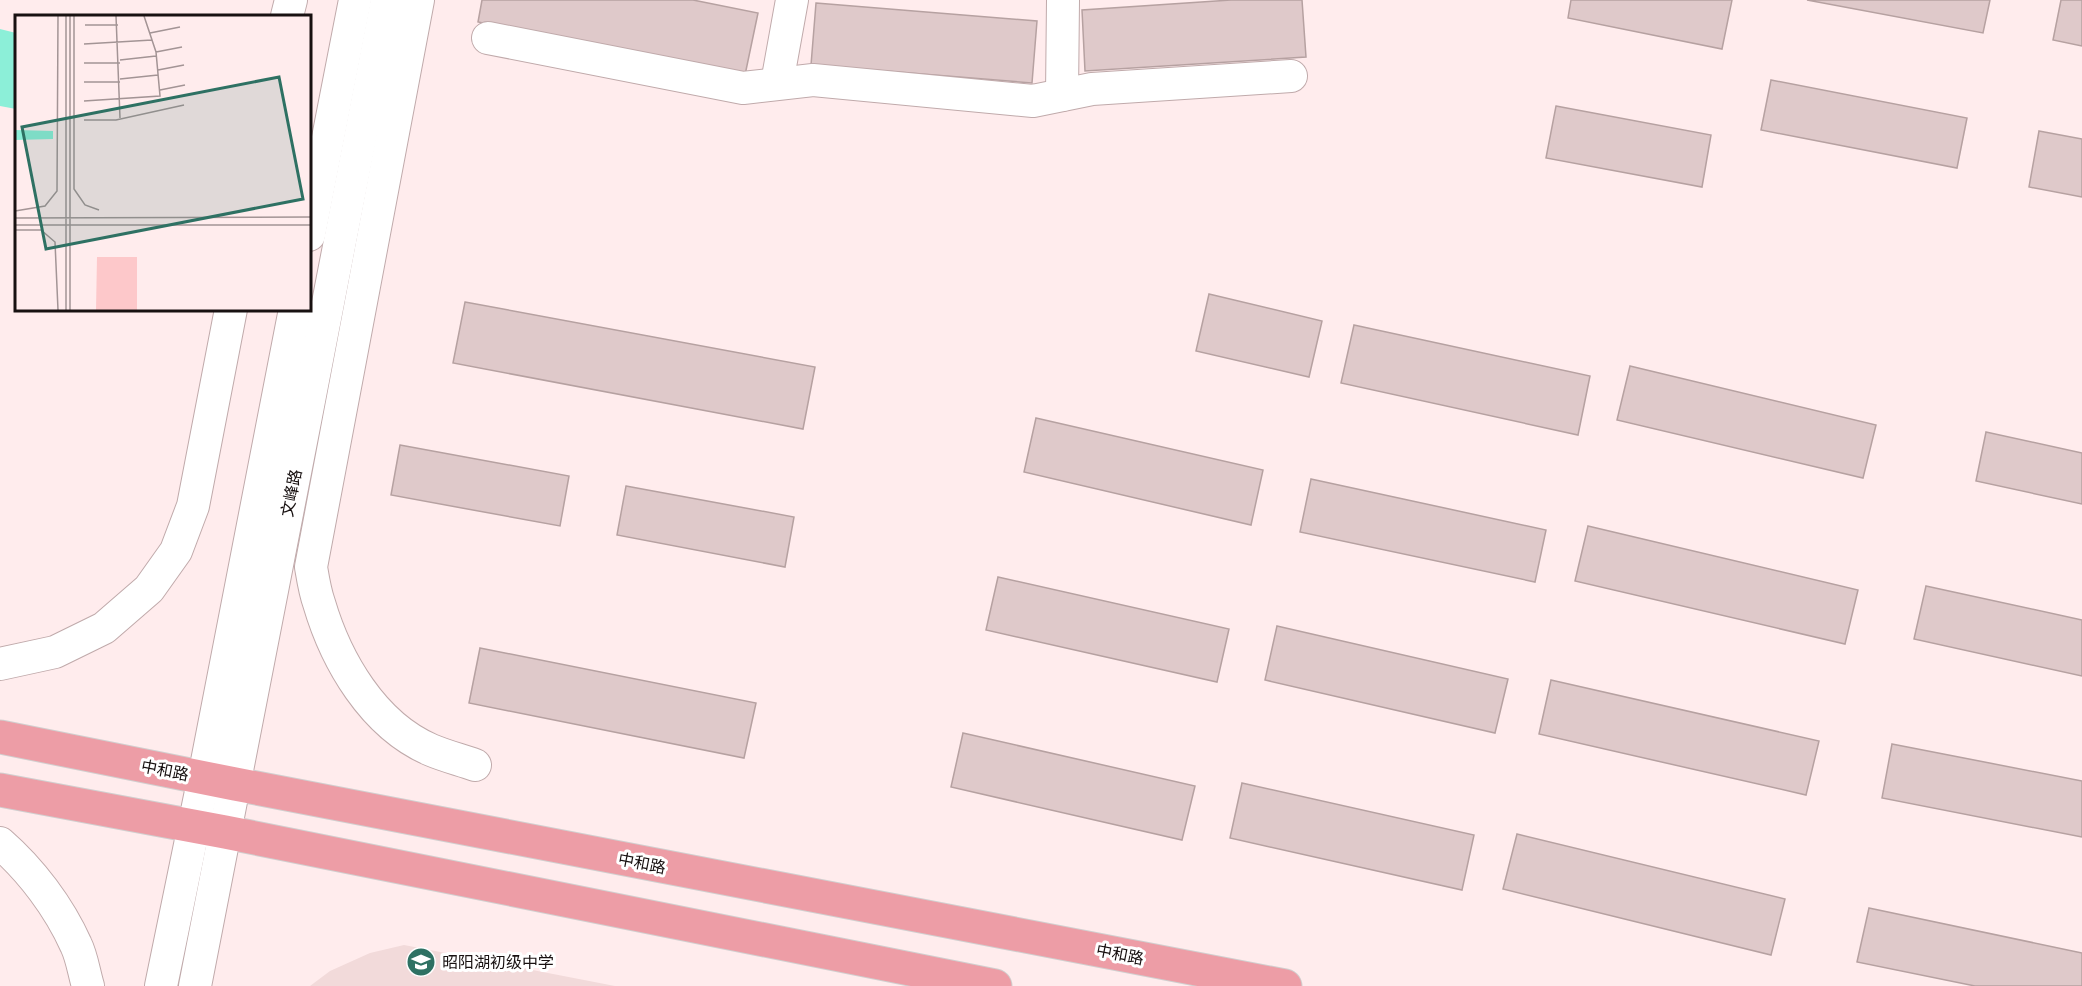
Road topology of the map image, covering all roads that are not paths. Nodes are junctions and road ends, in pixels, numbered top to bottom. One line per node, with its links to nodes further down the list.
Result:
1 (291, 0): 7 (street)
2 (355, 0): 12 (street)
3 (387, 0): 19 (street, 文峰路)
4 (418, 0): 17 (street)
5 (792, 0): 10 (street)
6 (1063, 0): 11 (street)
7 (287, 15)
8 (488, 38): 10 (street)
9 (1291, 76): 11 (street)
10 (777, 83): 11 (street)
11 (1062, 95)
12 (310, 230)
13 (231, 310): 15 (street)
14 (295, 310): 18 (street, 文峰路)
15 (0, 664)
16 (0, 737): 18 (main road, 中和路)
17 (475, 765)
18 (204, 777): 19 (main road, 中和路); 21 (street, 文峰路)
19 (235, 784): 22 (street, 文峰路); 28 (main road, 中和路)
20 (0, 790): 21 (main road)
21 (193, 827): 22 (main road); 25 (street, 文峰路)
22 (225, 832): 26 (street, 文峰路); 27 (main road)
23 (0, 843): 24 (street)
24 (88, 986)
25 (161, 986)
26 (195, 986)
27 (995, 986)
28 (1285, 986)

